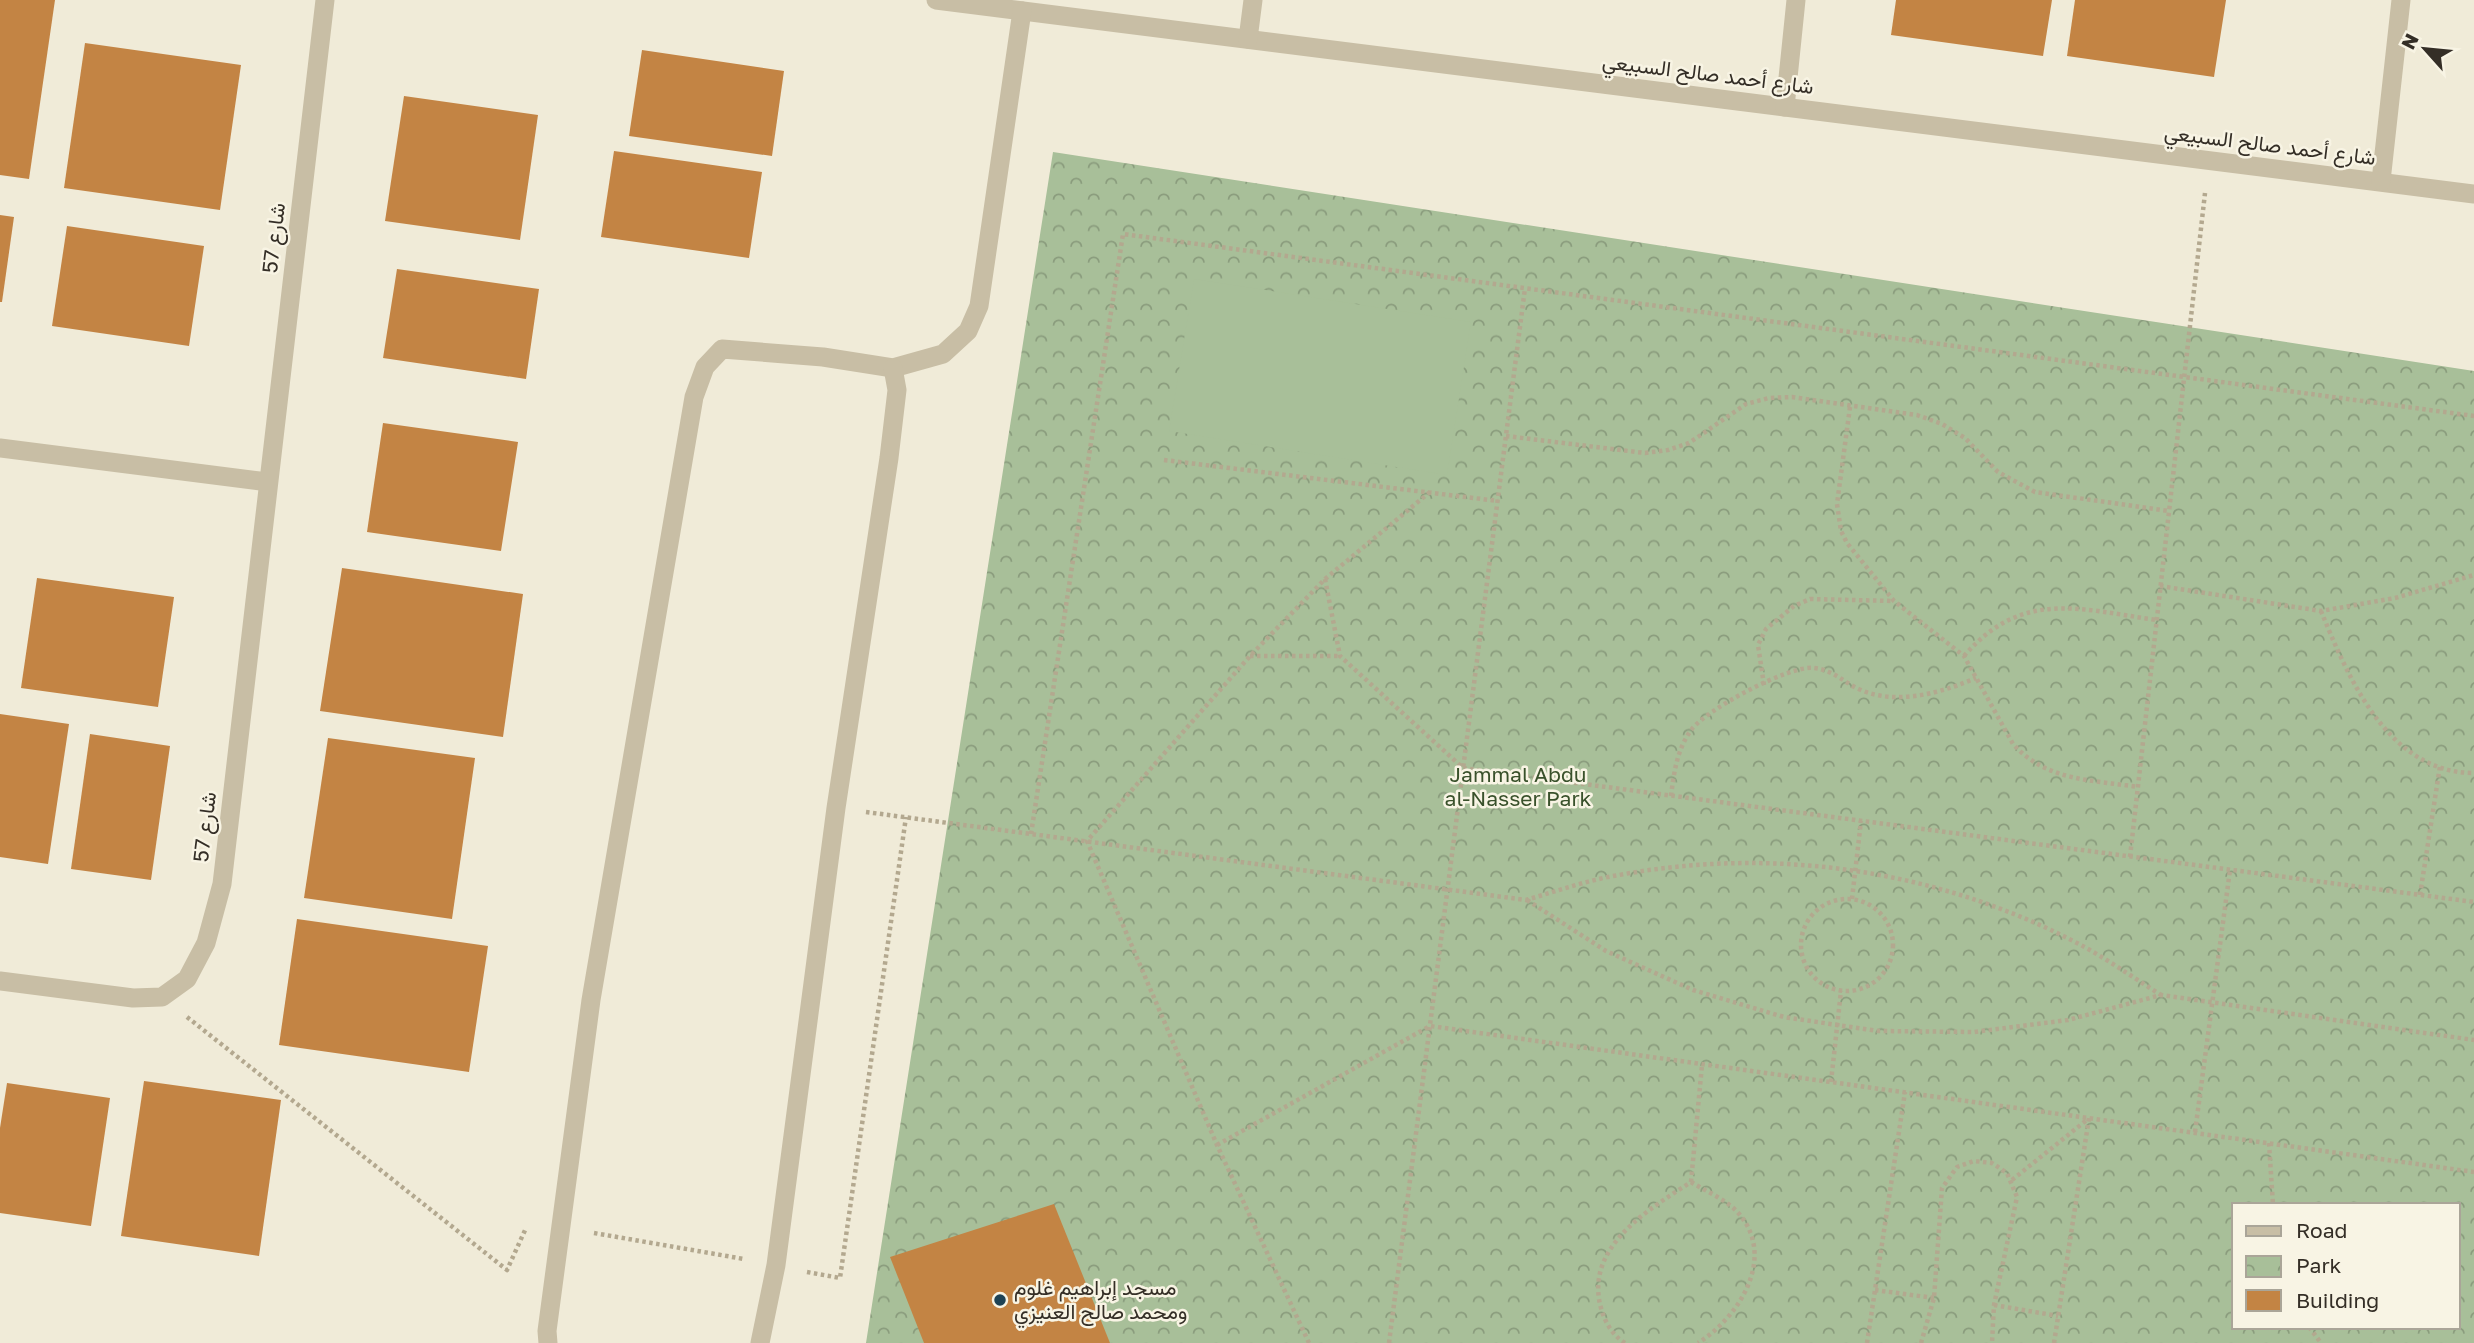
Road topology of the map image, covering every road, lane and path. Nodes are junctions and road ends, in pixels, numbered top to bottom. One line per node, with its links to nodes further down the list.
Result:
1 (325, 0): 20 (street, شارع 57)
2 (936, 0): 6 (street, شارع أحمد صالح السبيعي)
3 (1253, 0): 7 (street)
4 (1796, 0): 8 (street)
5 (2401, 0): 10 (street)
6 (1023, 11): 7 (street, شارع أحمد صالح السبيعي); 13 (street)
7 (1248, 39): 8 (street, شارع أحمد صالح السبيعي)
8 (1784, 107): 9 (street, شارع أحمد صالح السبيعي)
9 (2209, 160): 10 (street, شارع أحمد صالح السبيعي); 14 (path)
10 (2381, 181): 11 (street, شارع أحمد صالح السبيعي)
11 (2474, 194)
12 (1525, 288): 14 (path); 17 (path); 43 (path)
13 (892, 369): 40 (street); 72 (street)
14 (2185, 377): 16 (path); 23 (path)
15 (1850, 407): 17 (path); 23 (path); 27 (path)
16 (2474, 416)
17 (1506, 436): 22 (path)
18 (0, 448): 20 (street)
19 (1164, 460): 21 (path)
20 (268, 482): 56 (street, شارع 57)
21 (1430, 492): 22 (path); 25 (path)
22 (1498, 500): 36 (path)
23 (2169, 512): 26 (path)
24 (2474, 575): 28 (path)
25 (1325, 579): 30 (path); 31 (path)
26 (2160, 586): 28 (path); 29 (path)
27 (1894, 601): 32 (path); 34 (path)
28 (2321, 611): 35 (path)
29 (2157, 620): 32 (path); 38 (path)
30 (1250, 656): 31 (path); 44 (path)
31 (1340, 656): 36 (path)
32 (1964, 656): 33 (path)
33 (1976, 678): 34 (path); 38 (path)
34 (1763, 685): 39 (path)
35 (2440, 766): 37 (path); 49 (path)
36 (1463, 768): 39 (path); 48 (path)
37 (2474, 773)
38 (2138, 787): 45 (path)
39 (1671, 796): 42 (path)
40 (836, 808): 41 (path); 73 (street)
41 (906, 817): 43 (path); 73 (path)
42 (1861, 821): 45 (path); 47 (path)
43 (1031, 834): 44 (path)
44 (1087, 841): 48 (path); 67 (path)
45 (2130, 857): 46 (path)
46 (2230, 870): 49 (path); 57 (path)
47 (1855, 871): 50 (path); 51 (path); 55 (path)
48 (1447, 889): 51 (path); 59 (path)
49 (2420, 895): 52 (path)
50 (1852, 899): 54 (path); 54 (path)
51 (1526, 900): 58 (path)
52 (2474, 902)
53 (0, 981): 56 (street)
54 (1841, 991): 58 (path)
55 (2161, 995): 57 (path); 58 (path)
56 (162, 997): 72 (path)
57 (2212, 1002): 60 (path); 65 (path)
58 (1837, 1025): 62 (path)
59 (1430, 1026): 61 (path); 67 (path); 81 (path)
60 (2474, 1040)
61 (1702, 1065): 62 (path); 70 (path)
62 (1831, 1082): 63 (path)
63 (1905, 1092): 64 (path); 74 (path)
64 (2089, 1118): 65 (path); 69 (path); 77 (path)
65 (2194, 1132): 66 (path)
66 (2269, 1143): 68 (path); 71 (path)
67 (1217, 1145): 80 (path)
68 (2474, 1171)
69 (2012, 1180): 75 (path); 76 (path)
70 (1690, 1182): 82 (path); 83 (path)
71 (2273, 1203)
72 (562, 1228): 73 (path); 78 (street)
73 (776, 1265): 79 (street)
74 (1875, 1290): 75 (path); 84 (path)
75 (1934, 1297): 85 (path)
76 (1994, 1306): 77 (path); 86 (path)
77 (2058, 1316): 87 (path)
78 (548, 1343)
79 (760, 1343)
80 (1309, 1343)
81 (1390, 1343)
82 (1625, 1343)
83 (1699, 1343)
84 (1867, 1343)
85 (1921, 1343)
86 (1992, 1343)
87 (2054, 1343)

